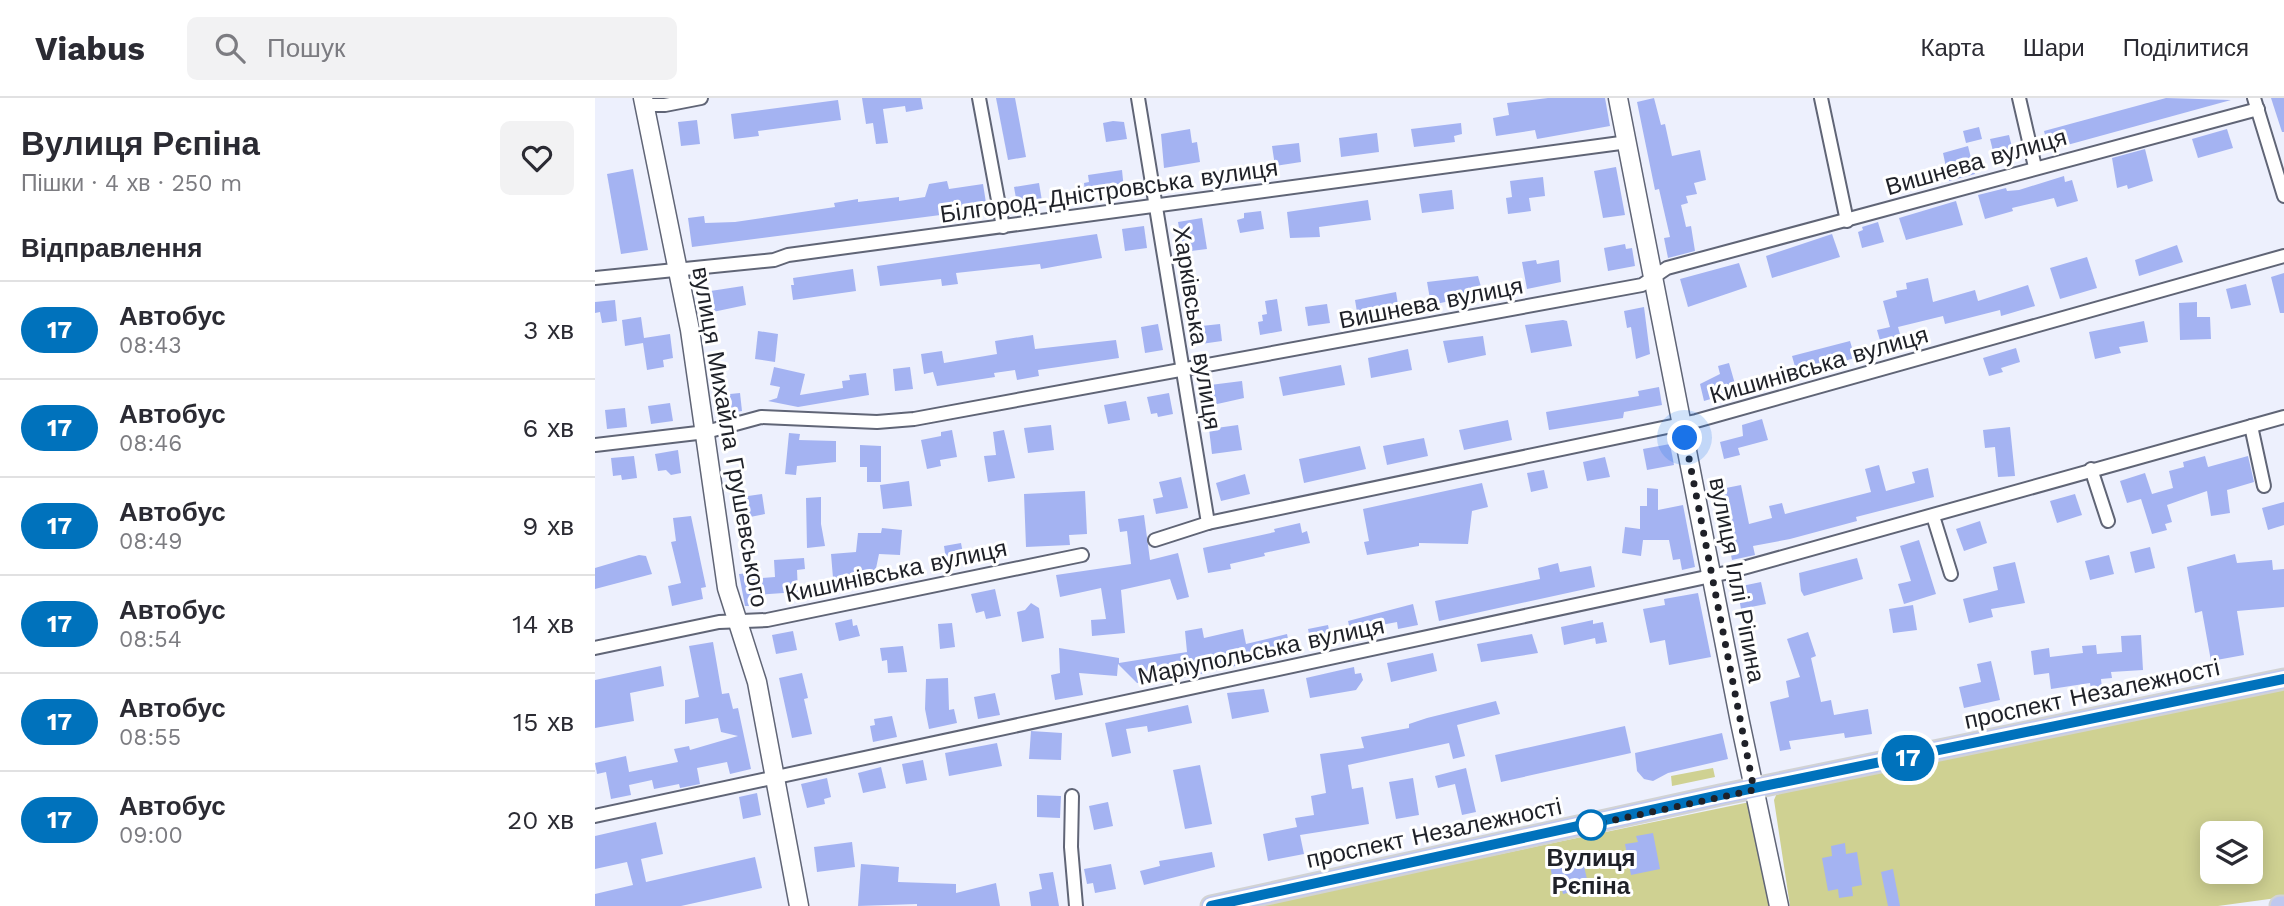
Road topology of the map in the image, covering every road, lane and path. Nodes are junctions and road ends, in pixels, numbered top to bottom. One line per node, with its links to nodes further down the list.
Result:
1 (701, 98): 7 (street)
2 (979, 98): 14 (street)
3 (1138, 98): 12 (street, Харківська вулиця)
4 (1618, 98): 9 (street, вулиця Іллі Ріпина)
5 (1821, 98): 13 (street)
6 (2019, 98): 10 (street)
7 (643, 101): 16 (street, вулиця Михайла Грушевського)
8 (2256, 103): 10 (street, Вишнева вулиця); 11 (street)
9 (1628, 142): 12 (street, Білгород-Дністровська вулиця); 17 (street, вулиця Іллі Ріпина)
10 (2035, 167): 13 (street, Вишнева вулиця)
11 (2284, 197)
12 (1155, 205): 14 (street, Білгород-Дністровська вулиця); 19 (street, Харківська вулиця)
13 (1847, 221): 17 (street, Вишнева вулиця)
14 (1003, 227): 16 (street, Білгород-Дністровська вулиця)
15 (2284, 256): 21 (street, Кишинівська вулиця)
16 (677, 269): 18 (street, Білгород-Дністровська вулиця); 23 (street, вулиця Михайла Грушевського)
17 (1654, 277): 19 (street, Вишнева вулиця); 21 (street, вулиця Іллі Ріпина)
18 (595, 278)
19 (1183, 372): 23 (street, Вишнева вулиця); 29 (street, Харківська вулиця)
20 (2284, 417): 22 (street, Маріупольська вулиця)
21 (1682, 424): 29 (street, Кишинівська вулиця); 33 (street, вулиця Іллі Ріпина)
22 (2251, 426): 25 (street, Маріупольська вулиця); 26 (street)
23 (706, 432): 24 (street, Вишнева вулиця); 34 (street, вулиця Михайла Грушевського)
24 (595, 445)
25 (2091, 469): 27 (street, Маріупольська вулиця); 28 (street)
26 (2264, 486)
27 (1933, 516): 32 (street); 33 (street, Маріупольська вулиця)
28 (2108, 521)
29 (1208, 523): 30 (street, Кишинівська вулиця)
30 (1155, 540)
31 (1081, 555): 34 (street, Кишинівська вулиця)
32 (1951, 575)
33 (1711, 576): 37 (street, Маріупольська вулиця); 38 (street, вулиця Іллі Ріпина)
34 (736, 621): 35 (street, Кишинівська вулиця); 37 (street, вулиця Михайла Грушевського)
35 (595, 648)
36 (2284, 679): 38 (main road, проспект Незалежності)
37 (776, 776): 40 (street, Маріупольська вулиця); 41 (street, вулиця Михайла Грушевського)
38 (1754, 790): 43 (main road, проспект Незалежності); 44 (street, вулиця Іллі Ріпина)
39 (1072, 796): 42 (street)
40 (595, 816)
41 (799, 906)
42 (1076, 906)
43 (1211, 906)
44 (1779, 906)

